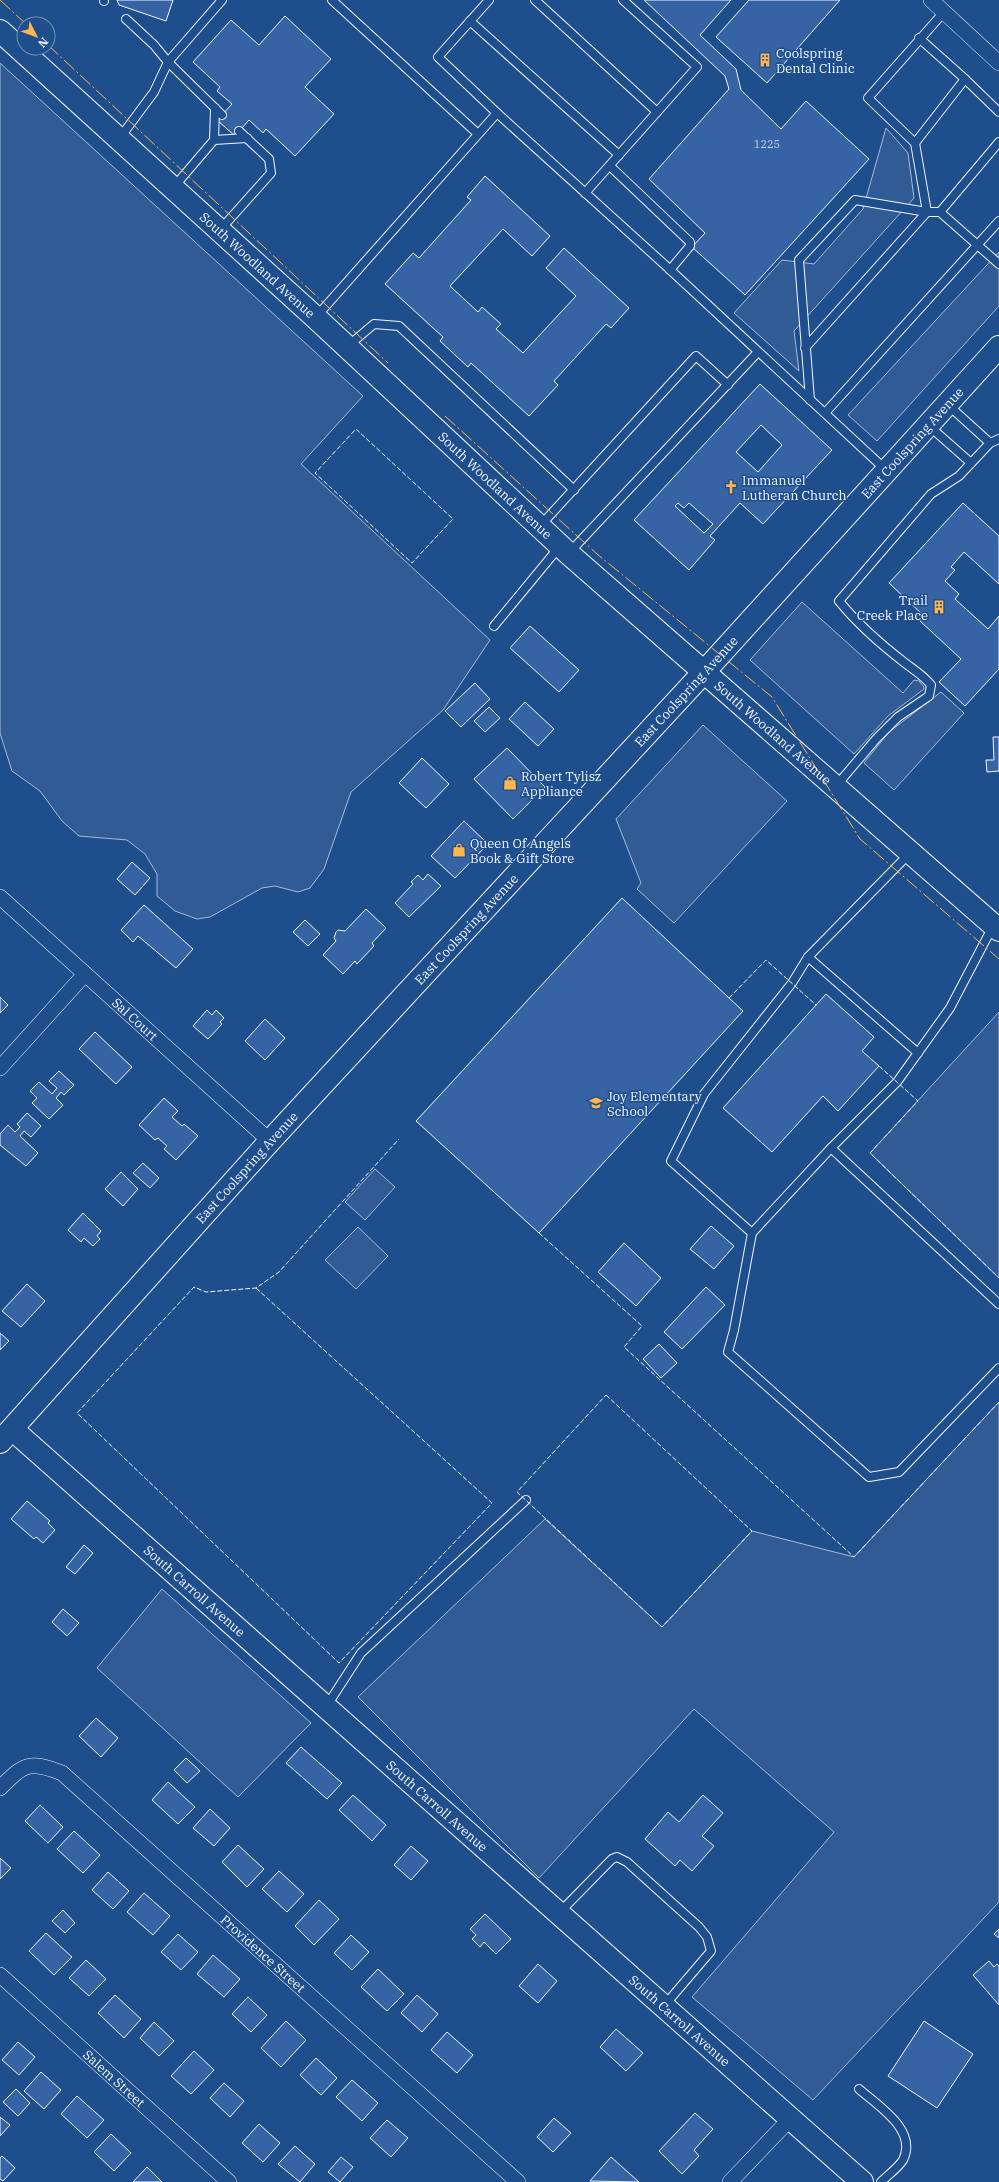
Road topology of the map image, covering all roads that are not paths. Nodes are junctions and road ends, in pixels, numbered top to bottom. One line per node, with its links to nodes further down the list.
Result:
1 (222, 0): 12 (lane)
2 (332, 0): 21 (lane)
3 (489, 0): 9 (lane)
4 (535, 0): 16 (lane)
5 (623, 0): 16 (lane)
6 (931, 0): 7 (street)
7 (944, 12): 11 (lane); 13 (street)
8 (126, 19): 12 (lane)
9 (470, 21): 18 (lane); 27 (lane)
10 (0, 31): 23 (street, South Woodland Avenue)
11 (919, 38): 14 (lane); 26 (lane)
12 (168, 62): 15 (lane); 23 (lane)
13 (999, 63)
14 (965, 79): 17 (lane); 26 (lane)
15 (214, 108): 19 (lane); 24 (lane)
16 (657, 112): 27 (lane)
17 (999, 112)
18 (497, 113): 21 (lane); 30 (lane)
19 (222, 115)
20 (239, 131): 22 (lane)
21 (478, 134): 38 (lane)
22 (247, 138): 24 (lane); 34 (lane)
23 (119, 139): 29 (street, South Woodland Avenue)
24 (214, 140): 29 (lane)
25 (999, 142): 32 (lane)
26 (915, 143): 31 (lane)
27 (619, 155): 28 (lane)
28 (610, 166): 30 (lane); 37 (lane)
29 (173, 188): 34 (street, South Woodland Avenue)
30 (585, 193): 37 (lane)
31 (927, 212): 32 (lane); 40 (lane); 40 (lane)
32 (940, 212): 35 (lane)
33 (999, 221): 35 (lane)
34 (219, 230): 38 (street, South Woodland Avenue)
35 (977, 245): 36 (lane); 46 (lane)
36 (999, 264)
37 (670, 270): 42 (lane)
38 (316, 318): 39 (street, South Woodland Avenue)
39 (346, 347): 52 (lane); 53 (street, South Woodland Avenue)
40 (805, 348): 44 (lane)
41 (999, 348): 45 (street, East Coolspring Avenue)
42 (758, 353): 43 (lane); 44 (lane)
43 (728, 385): 52 (lane); 54 (lane)
44 (810, 400): 46 (lane)
45 (947, 404): 47 (street, East Coolspring Avenue); 49 (lane)
46 (825, 414): 51 (lane)
47 (928, 425): 50 (lane); 51 (street, East Coolspring Avenue)
48 (999, 439): 49 (lane)
49 (990, 443): 50 (lane)
50 (971, 463): 57 (lane)
51 (886, 471): 56 (street, East Coolspring Avenue)
52 (574, 490): 53 (lane)
53 (540, 527): 54 (street, South Woodland Avenue)
54 (564, 550): 55 (lane); 56 (street, South Woodland Avenue)
55 (494, 626)
56 (704, 672): 57 (street, South Woodland Avenue); 65 (street, East Coolspring Avenue)
57 (835, 787): 58 (street, South Woodland Avenue)
58 (910, 853): 60 (street, South Woodland Avenue); 61 (lane)
59 (0, 897): 62 (street, Sal Court)
60 (996, 928): 63 (lane)
61 (808, 956): 63 (lane); 67 (lane)
62 (86, 974): 64 (street); 65 (street, Sal Court)
63 (918, 1053): 66 (lane)
64 (0, 1068)
65 (270, 1141): 70 (street, East Coolspring Avenue)
66 (831, 1148): 67 (lane); 68 (lane)
67 (752, 1233): 69 (lane)
68 (999, 1304)
69 (999, 1368)
70 (6, 1436): 72 (street, South Carroll Avenue)
71 (526, 1500): 72 (lane)
72 (326, 1707): 74 (street, South Carroll Avenue)
73 (0, 1788): 80 (street, Providence Street)
74 (559, 1913): 76 (street, South Carroll Avenue); 76 (lane)
75 (0, 1975): 79 (street, Salem Street)
76 (664, 2006): 78 (street, South Carroll Avenue)
77 (859, 2089): 83 (lane)
78 (790, 2119): 81 (street); 82 (street, South Carroll Avenue)
79 (229, 2182)
80 (518, 2182)
81 (730, 2182)
82 (862, 2182)
83 (881, 2182)

